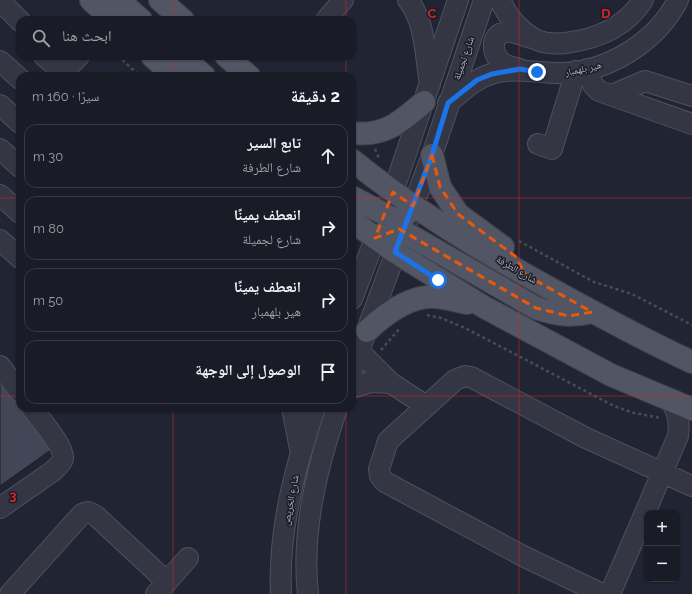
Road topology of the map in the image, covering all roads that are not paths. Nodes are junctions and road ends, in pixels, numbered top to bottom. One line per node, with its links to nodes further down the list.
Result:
1 (160, 0): 12 (main road)
2 (343, 0): 13 (street)
3 (408, 0): 31 (street)
4 (458, 0): 31 (street)
5 (484, 0): 33 (street, شارع لجميلة)
6 (500, 0): 15 (street)
7 (643, 0): 15 (street)
8 (678, 0): 23 (street, هير بلهمبار)
9 (0, 1): 14 (street)
10 (104, 10): 11 (main road)
11 (126, 16)
12 (178, 16)
13 (329, 16)
14 (16, 17)
15 (534, 39): 22 (street)
16 (49, 60): 24 (street)
17 (76, 60): 25 (street)
18 (156, 60): 26 (main road)
19 (186, 60): 27 (main road)
20 (231, 60): 28 (main road)
21 (0, 61): 29 (street)
22 (520, 69): 23 (street, هير بلهمبار); 33 (street, هير بلهمبار)
23 (582, 70): 32 (street); 38 (street)
24 (63, 72)
25 (67, 72)
26 (170, 72)
27 (200, 72)
28 (244, 72)
29 (16, 75)
30 (691, 88): 32 (street)
31 (427, 95): 37 (main road); 43 (street)
32 (612, 95): 36 (street)
33 (448, 103): 40 (street, شارع لجميلة)
34 (0, 105): 35 (street)
35 (16, 119)
36 (692, 124)
37 (356, 134)
38 (538, 144)
39 (0, 149): 41 (street)
40 (432, 155): 46 (street, شارع لجميلة); 55 (main road)
41 (16, 163)
42 (356, 163): 43 (main road, شارع الطرفة)
43 (393, 192): 46 (main road, شارع الطرفة); 48 (street)
44 (0, 195): 47 (street)
45 (356, 199): 48 (main road)
46 (413, 206): 48 (main road); 50 (street, شارع لجميلة); 55 (main road, شارع الطرفة)
47 (16, 209)
48 (384, 215): 51 (street)
49 (356, 224): 51 (main road)
50 (404, 230): 51 (main road); 53 (street, شارع لجميلة); 58 (main road)
51 (376, 238): 53 (main road); 56 (street)
52 (0, 240): 54 (street)
53 (395, 252): 57 (main road); 59 (street)
54 (16, 254)
55 (526, 275): 58 (main road, شارع الطرفة)
56 (356, 289)
57 (484, 306): 59 (main road); 67 (main road)
58 (592, 312): 61 (main road, شارع الطرفة)
59 (367, 331): 60 (street)
60 (365, 358): 63 (street); 64 (street)
61 (692, 362)
62 (0, 366): 65 (street)
63 (356, 366)
64 (391, 383): 66 (street); 68 (street)
65 (16, 387)
66 (356, 387)
67 (670, 400): 69 (main road); 74 (street)
68 (426, 406): 76 (street); 84 (street)
69 (692, 409)
70 (35, 412): 78 (street)
71 (293, 412): 75 (street)
72 (314, 412): 75 (street, شارع الخريص)
73 (336, 412): 83 (street)
74 (683, 430): 76 (street)
75 (300, 453): 82 (street, شارع الخريص)
76 (662, 473): 77 (street); 85 (street)
77 (692, 486)
78 (0, 508)
79 (188, 558): 80 (street)
80 (162, 588): 81 (street)
81 (10, 594)
82 (281, 594)
83 (308, 594)
84 (602, 594)
85 (610, 594)

